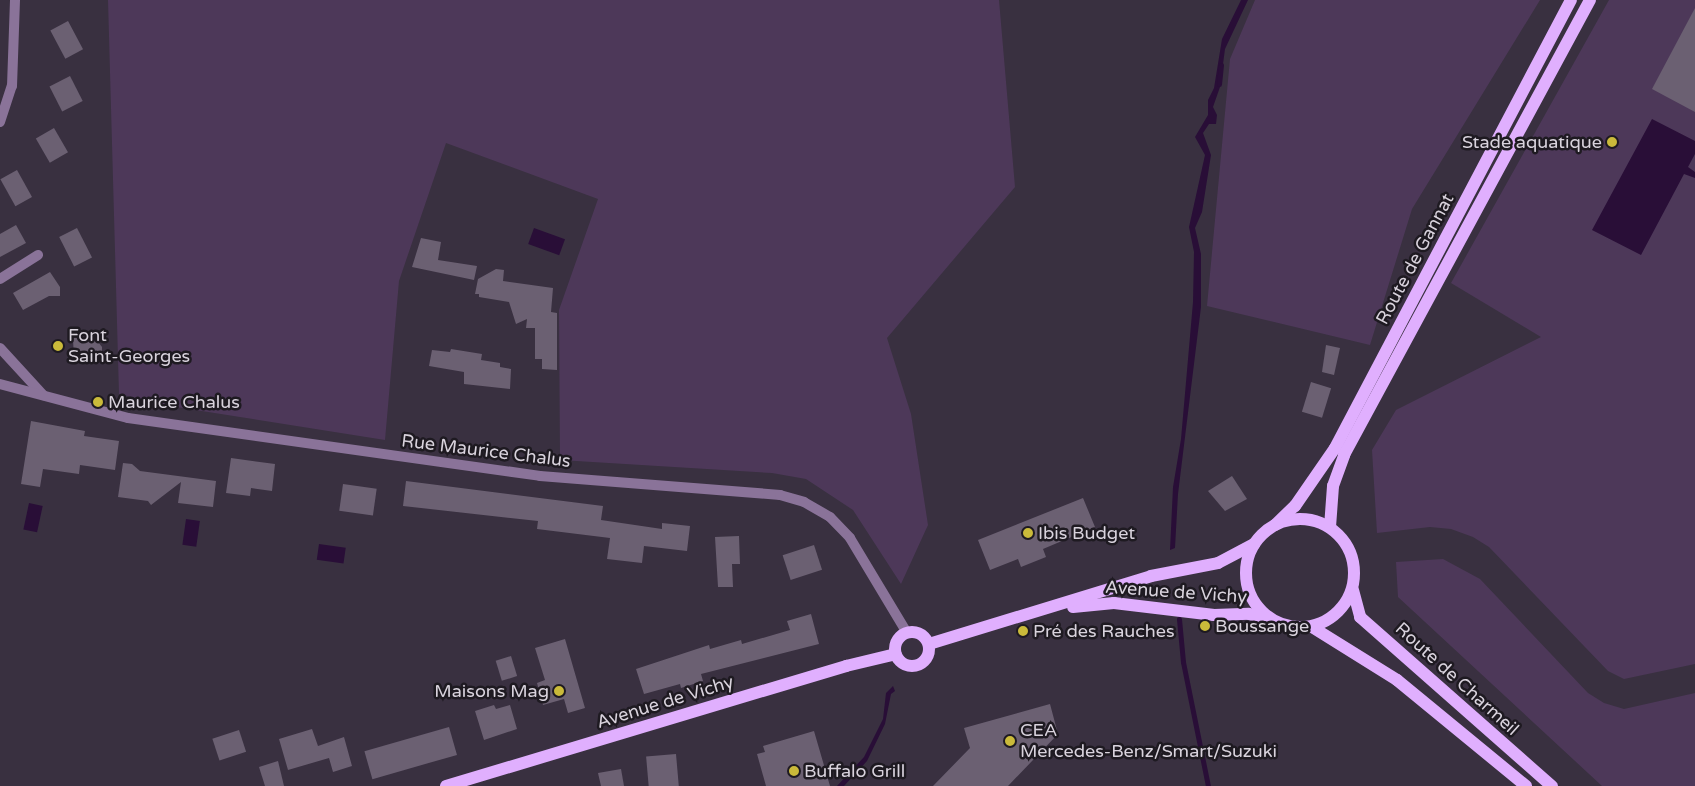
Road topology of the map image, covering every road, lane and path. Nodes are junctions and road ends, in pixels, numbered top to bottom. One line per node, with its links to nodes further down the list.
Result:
1 (15, 0): 4 (street)
2 (1571, 0): 10 (main road, Route de Gannat)
3 (1590, 0): 11 (main road, Route de Gannat)
4 (0, 122)
5 (38, 255): 6 (street)
6 (0, 278)
7 (0, 348): 9 (street)
8 (0, 384): 9 (street, Rue Maurice Chalus)
9 (43, 395): 17 (street, Rue Maurice Chalus)
10 (1275, 524): 11 (main road); 12 (main road)
11 (1330, 527): 13 (main road)
12 (1254, 544): 14 (main road, Avenue de Vichy); 15 (main road)
13 (1353, 590): 16 (main road); 22 (main road, Route de Charmeil)
14 (1048, 609): 15 (main road, Avenue de Vichy); 18 (main road, Avenue de Vichy)
15 (1271, 619): 16 (main road)
16 (1312, 627): 21 (main road, Route de Charmeil)
17 (907, 633): 18 (main road); 19 (main road)
18 (929, 644): 19 (main road)
19 (896, 654): 20 (main road, Avenue de Vichy)
20 (446, 786)
21 (1526, 786)
22 (1552, 786)

